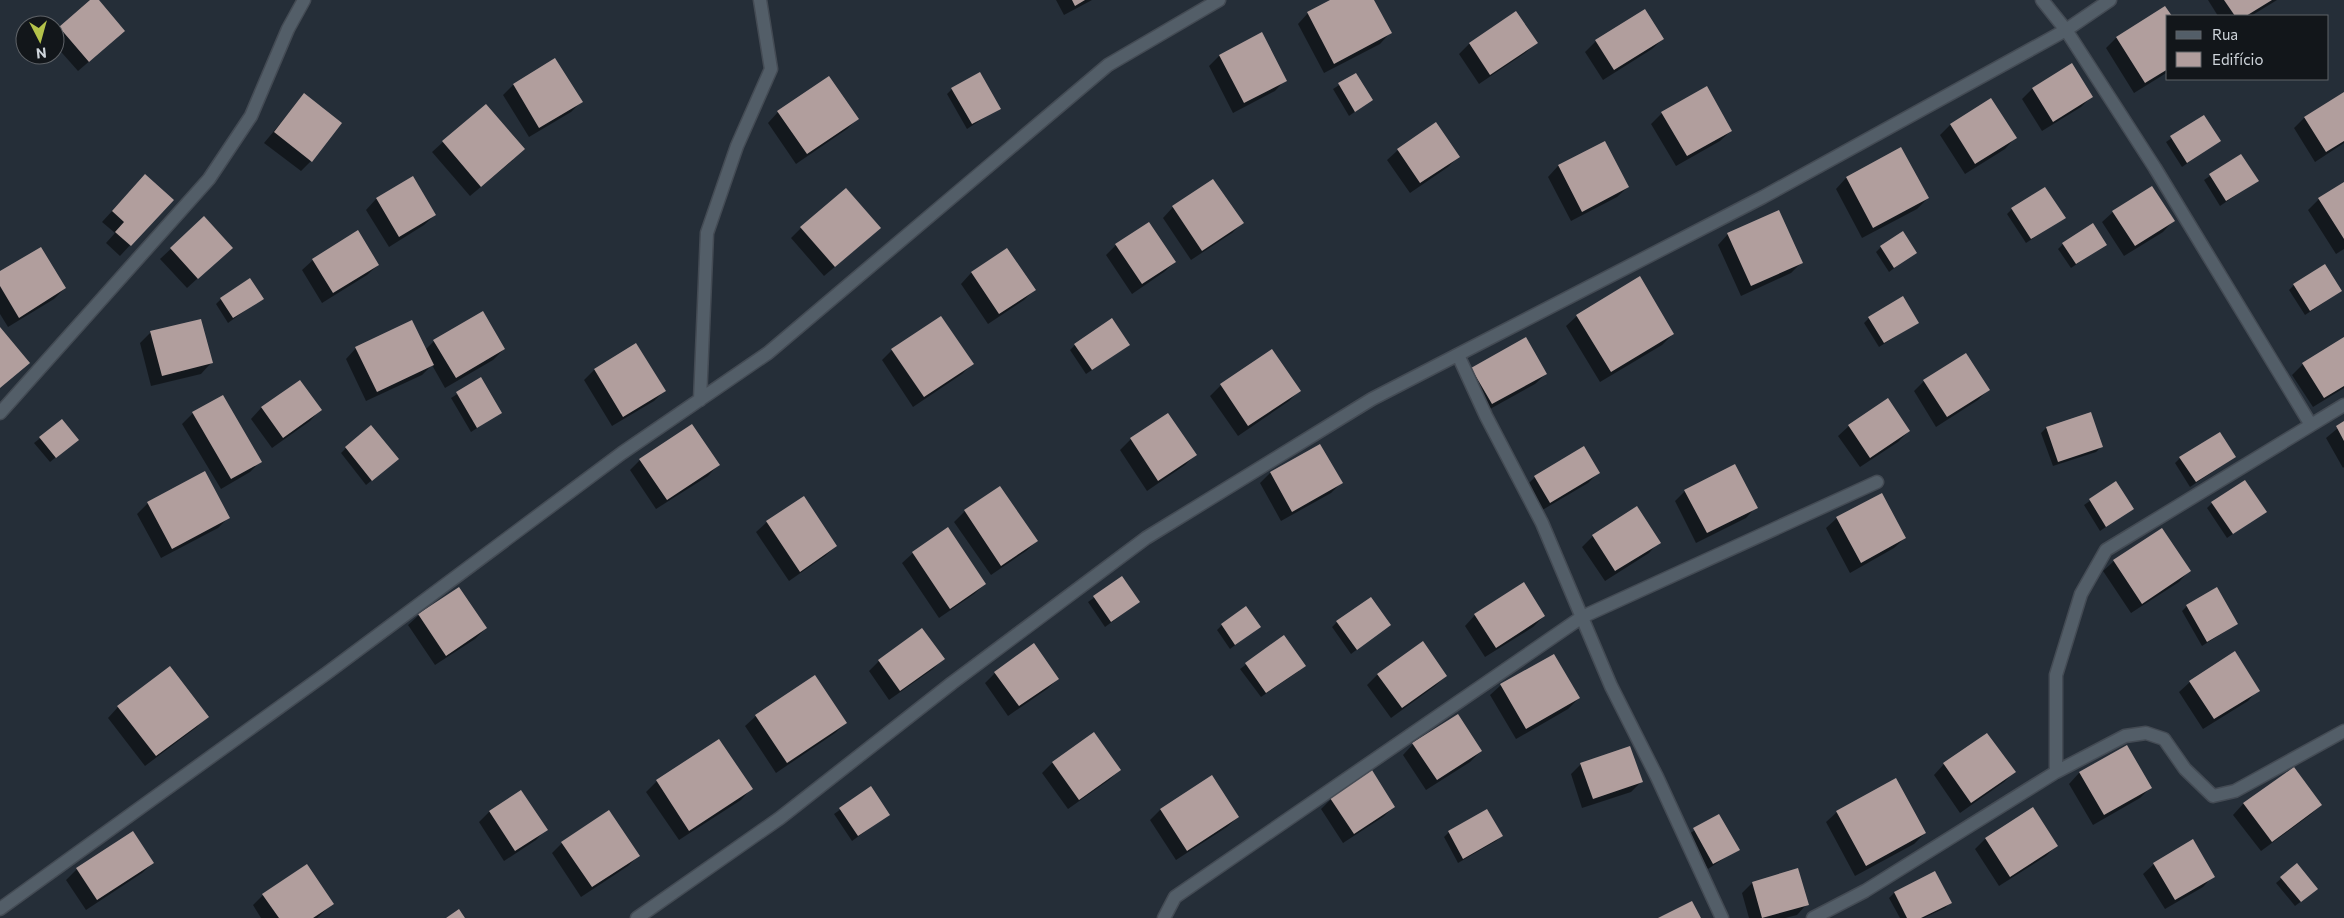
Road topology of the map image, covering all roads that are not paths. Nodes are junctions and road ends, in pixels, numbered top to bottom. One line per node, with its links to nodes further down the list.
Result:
1 (304, 0): 10 (street)
2 (760, 0): 8 (street)
3 (1219, 0): 8 (street)
4 (2042, 0): 6 (street)
5 (2110, 0): 6 (street)
6 (2066, 30): 7 (street); 11 (street)
7 (1458, 355): 13 (street); 17 (street)
8 (700, 400): 16 (street)
9 (2344, 405): 11 (street)
10 (0, 413)
11 (2310, 426): 15 (street)
12 (1877, 482): 13 (street)
13 (1582, 617): 18 (street); 19 (street)
14 (2344, 731): 15 (street)
15 (2056, 772): 20 (street)
16 (0, 909)
17 (637, 918)
18 (1164, 918)
19 (1722, 918)
20 (1814, 918)

